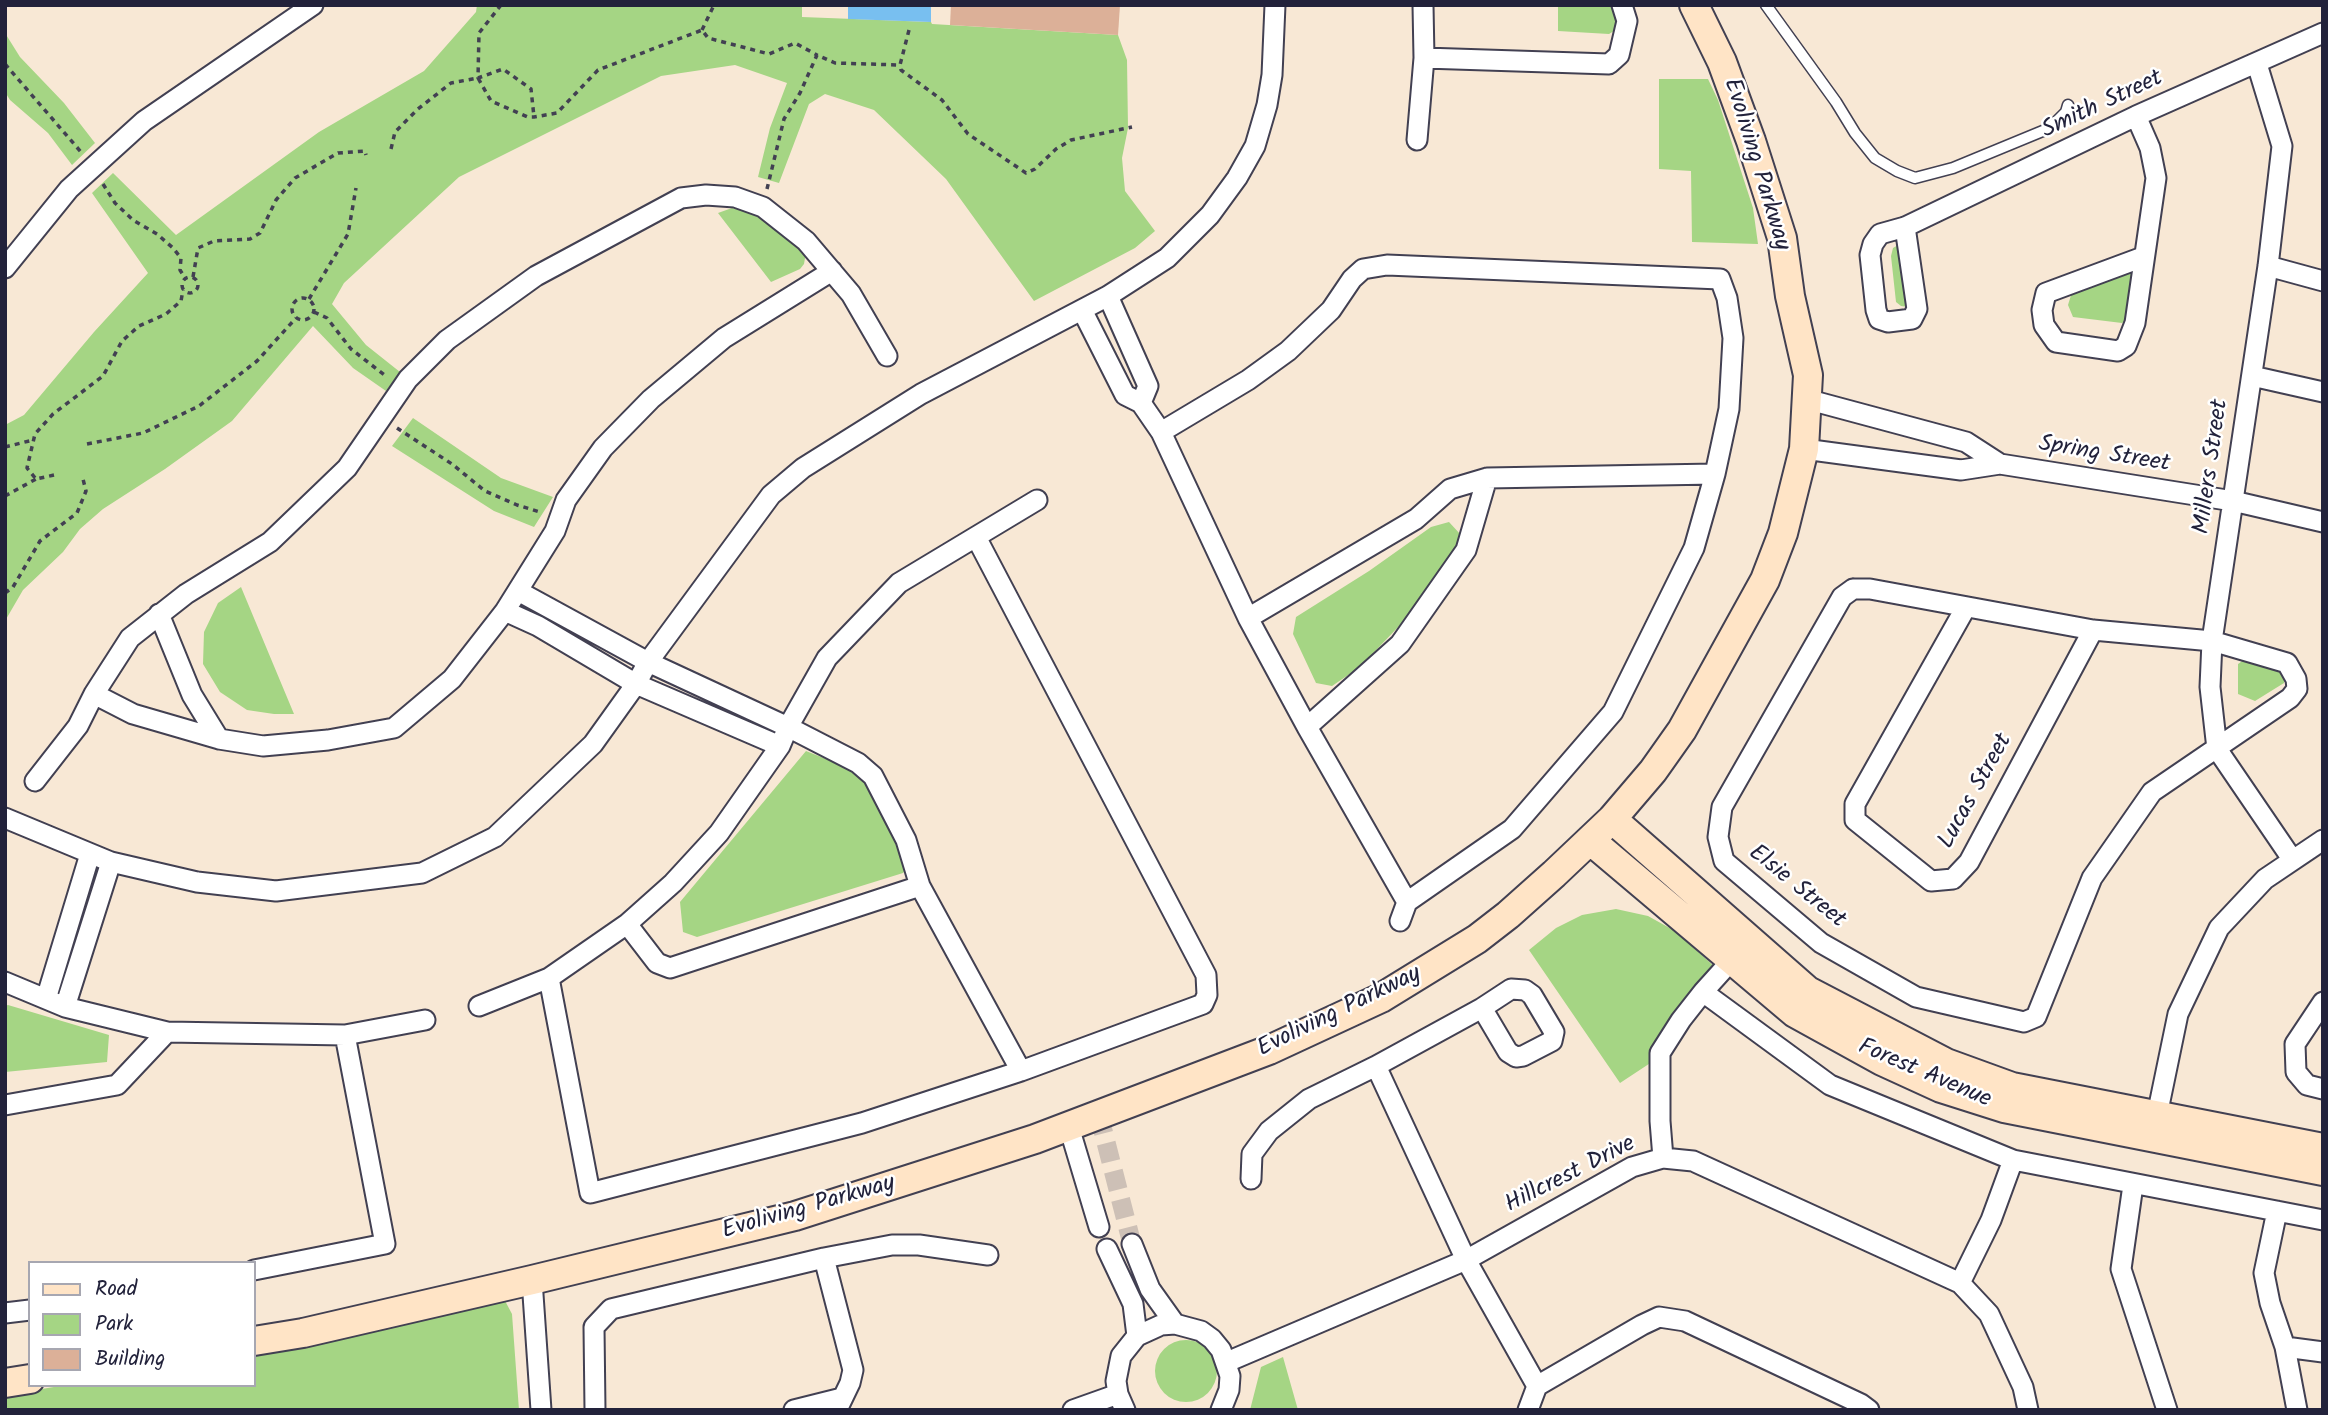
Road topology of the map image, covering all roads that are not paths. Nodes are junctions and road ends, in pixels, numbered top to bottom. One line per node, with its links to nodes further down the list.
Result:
1 (313, 5): 16 (street)
2 (1275, 5): 19 (street)
3 (1423, 5): 8 (street)
4 (1622, 5): 8 (street)
5 (1694, 5): 24 (street, Evoliving Parkway)
6 (1766, 5): 10 (lane)
7 (2323, 33): 9 (street, Smith Street)
8 (1424, 58): 12 (street)
9 (2257, 64): 11 (street, Smith Street); 15 (street, Millers Street)
10 (2068, 105)
11 (2136, 116): 13 (street, Smith Street); 14 (street)
12 (1418, 140)
13 (1905, 227): 13 (street, Smith Street)
14 (2143, 257): 14 (street)
15 (2268, 266): 18 (street); 22 (street, Millers Street)
16 (5, 268)
17 (832, 271): 21 (street); 35 (street); 38 (street)
18 (2323, 281)
19 (1108, 296): 20 (street); 25 (street)
20 (1082, 310): 25 (street); 42 (street)
21 (887, 356)
22 (2252, 376): 23 (street); 32 (street, Millers Street)
23 (2323, 392)
24 (1806, 399): 27 (street, Evoliving Parkway); 28 (street, Spring Street)
25 (1141, 403): 26 (street)
26 (1161, 432): 29 (street); 39 (street)
27 (1804, 449): 28 (street, Spring Street); 51 (street, Evoliving Parkway)
28 (2000, 464): 32 (street, Spring Street)
29 (1715, 474): 30 (street); 45 (street)
30 (1487, 478): 39 (street); 45 (street)
31 (1037, 500): 34 (street)
32 (2233, 501): 33 (street, Spring Street); 41 (street, Millers Street)
33 (2323, 522)
34 (976, 537): 46 (street); 72 (street)
35 (518, 591): 37 (street); 42 (street)
36 (1966, 607): 40 (street, Elsie Street); 40 (street, Lucas Street); 48 (street, Elsie Street)
37 (505, 611): 43 (street); 47 (street)
38 (159, 614): 44 (street); 47 (street)
39 (1248, 618): 45 (street)
40 (2093, 630): 41 (street, Elsie Street)
41 (2212, 641): 48 (street, Millers Street); 48 (street, Elsie Street)
42 (648, 662): 43 (street); 46 (street)
43 (636, 684): 46 (street); 56 (street)
44 (94, 694): 47 (street); 49 (street)
45 (1307, 727)
46 (784, 737): 57 (street); 58 (street)
47 (219, 739)
48 (2217, 749): 55 (street, Millers Street)
49 (35, 781)
50 (5, 818): 54 (street)
51 (1612, 819): 52 (street, Evoliving Parkway); 59 (street, Forest Avenue)
52 (1590, 839): 59 (street, Forest Avenue); 75 (street, Evoliving Parkway)
53 (2323, 840): 55 (street)
54 (90, 854): 56 (street); 63 (street)
55 (2292, 859): 76 (street)
56 (111, 862): 66 (street)
57 (920, 886): 58 (street); 72 (street)
58 (627, 924): 60 (street)
59 (1740, 951): 62 (street); 76 (street, Forest Avenue)
60 (550, 978): 65 (street); 72 (street)
61 (5, 982): 63 (street)
62 (1703, 992): 78 (street); 79 (street)
63 (46, 999): 66 (street)
64 (2323, 1002): 73 (street)
65 (478, 1006)
66 (65, 1007): 69 (street)
67 (1482, 1008): 71 (street)
68 (425, 1020): 70 (street)
69 (167, 1032): 70 (street); 74 (street)
70 (345, 1035): 91 (street)
71 (1376, 1066): 81 (street); 90 (street)
72 (1021, 1071)
73 (2323, 1089)
74 (5, 1105)
75 (1069, 1127): 85 (street); 92 (street, Evoliving Parkway)
76 (2155, 1127): 77 (street, Forest Avenue); 80 (street, Forest Avenue)
77 (2323, 1148)
78 (1663, 1158): 90 (street, Hillcrest Drive); 93 (street, Hillcrest Drive)
79 (2013, 1160): 82 (street); 93 (street)
80 (2323, 1171)
81 (1251, 1180)
82 (2133, 1185): 83 (street); 115 (street)
83 (2277, 1211): 84 (street); 99 (street)
84 (2323, 1220)
85 (1099, 1227)
86 (1132, 1244): 96 (street)
87 (1107, 1249): 97 (street)
88 (988, 1255): 89 (street)
89 (824, 1258): 106 (street); 108 (street)
90 (1466, 1260): 101 (street, Hillcrest Drive); 104 (street)
91 (256, 1270)
92 (532, 1280): 98 (street, Evoliving Parkway); 107 (street)
93 (1960, 1283): 114 (street, Hillcrest Drive)
94 (28, 1310): 95 (street)
95 (5, 1313)
96 (1175, 1324): 97 (street); 101 (street)
97 (1137, 1336): 105 (street)
98 (256, 1341)
99 (2285, 1347): 100 (street); 116 (street)
100 (2323, 1352)
101 (1227, 1362): 111 (street)
102 (28, 1378): 103 (street)
103 (5, 1383)
104 (1537, 1386): 112 (street); 113 (street)
105 (1121, 1402): 110 (street)
106 (839, 1404): 109 (street)
107 (541, 1410)
108 (595, 1410)
109 (794, 1410)
110 (1073, 1410)
111 (1221, 1410)
112 (1528, 1410)
113 (1869, 1410)
114 (2028, 1410)
115 (2166, 1410)
116 (2297, 1410)

